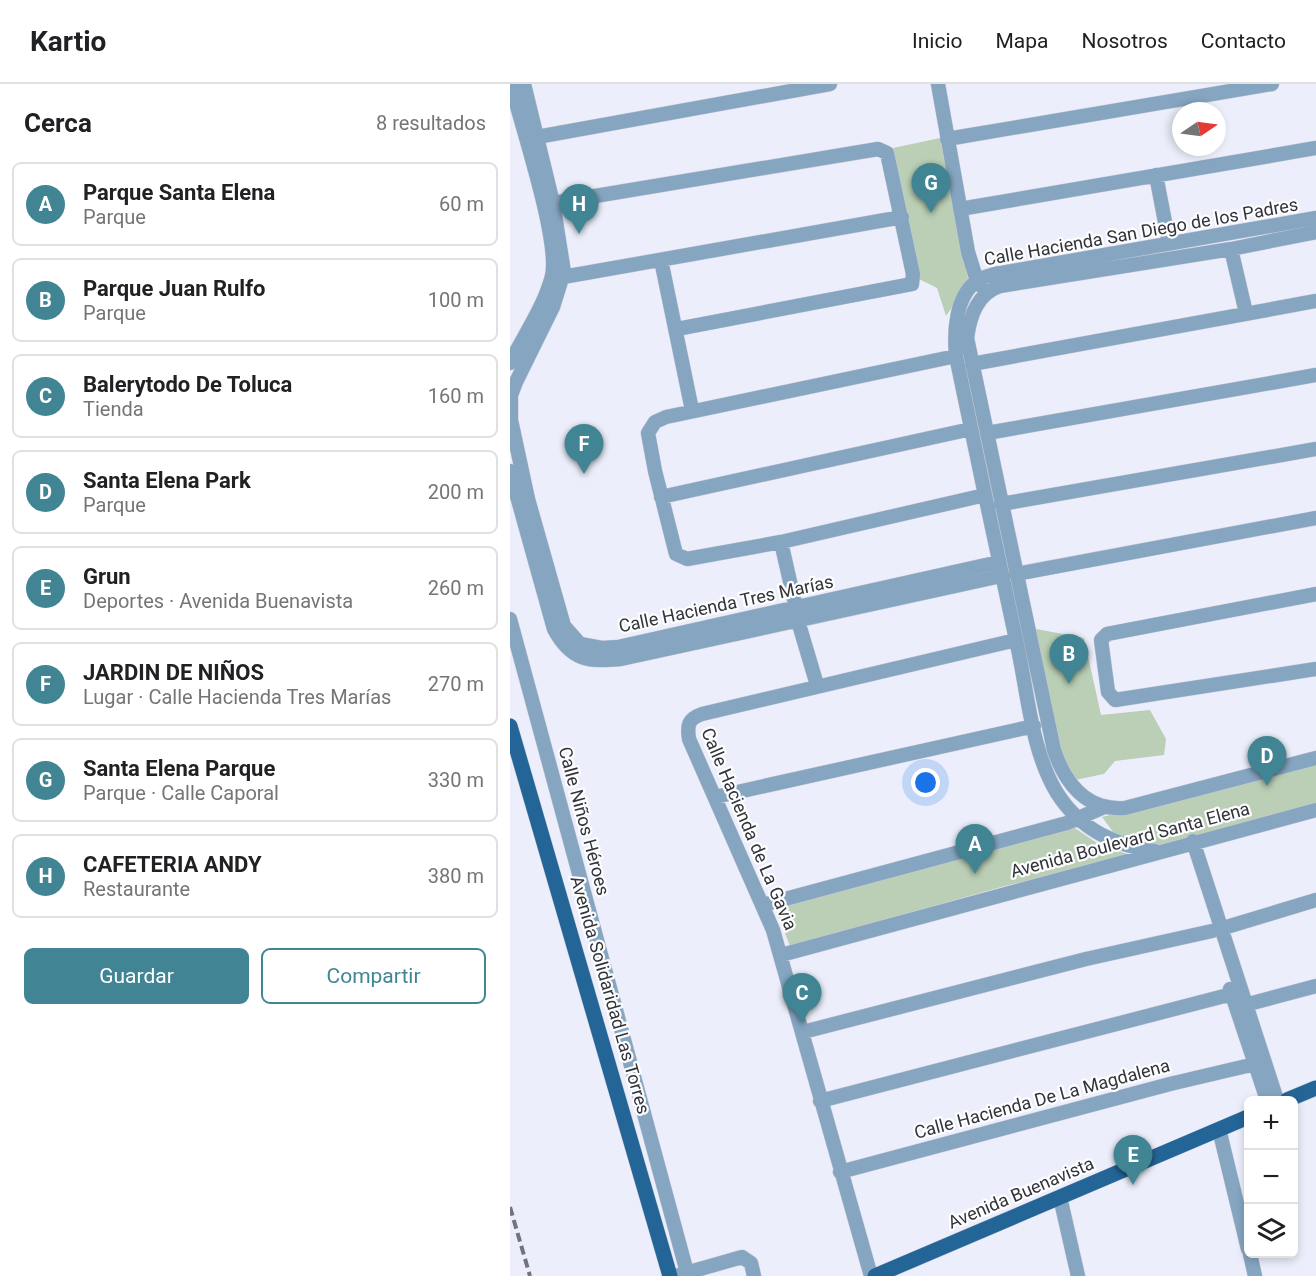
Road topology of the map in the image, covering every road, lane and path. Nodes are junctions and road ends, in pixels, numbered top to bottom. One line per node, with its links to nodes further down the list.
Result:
1 (511, 84): 9 (street)
2 (524, 84): 6 (street)
3 (830, 84): 6 (street)
4 (938, 84): 7 (street)
5 (1272, 84): 7 (street)
6 (537, 137): 9 (street)
7 (947, 138): 12 (street)
8 (1316, 148): 10 (street)
9 (539, 170): 11 (street); 26 (street)
10 (1156, 175): 12 (street); 15 (street)
11 (553, 203): 13 (street); 19 (street)
12 (960, 208): 20 (street)
13 (902, 218): 17 (street); 24 (street)
14 (1314, 225): 15 (street, Calle Hacienda San Diego de los Padres); 16 (street, Calle Hacienda San Diego de los Padres)
15 (1169, 243): 18 (street, Calle Hacienda San Diego de los Padres)
16 (1231, 249): 18 (street, Calle Hacienda San Diego de los Padres); 23 (street)
17 (661, 260): 19 (street); 24 (street)
18 (1113, 260): 20 (street, Calle Hacienda San Diego de los Padres); 21 (street, Calle Hacienda San Diego de los Padres)
19 (563, 277): 26 (street)
20 (977, 281): 21 (street); 25 (street, Calle Hacienda San Diego de los Padres)
21 (986, 292): 27 (street, Calle Hacienda San Diego de los Padres)
22 (1316, 301): 23 (street)
23 (1246, 314): 27 (street)
24 (676, 329): 29 (street)
25 (956, 356): 29 (street); 30 (street, Calle Hacienda San Diego de los Padres)
26 (513, 363): 48 (street)
27 (972, 364): 31 (street, Calle Hacienda San Diego de los Padres)
28 (1316, 375): 31 (street)
29 (692, 410): 36 (street)
30 (971, 429): 33 (street, Calle Hacienda San Diego de los Padres); 36 (street)
31 (987, 433): 33 (street, Calle Hacienda San Diego de los Padres)
32 (1316, 449): 37 (street)
33 (985, 459): 35 (street, Calle Hacienda San Diego de los Padres); 37 (street, Calle Hacienda San Diego de los Padres)
34 (510, 471): 48 (street)
35 (985, 495): 39 (street); 40 (street, Calle Hacienda San Diego de los Padres)
36 (662, 497): 39 (street)
37 (1001, 504): 41 (street, Calle Hacienda San Diego de los Padres)
38 (1316, 518): 41 (street)
39 (781, 542): 45 (street)
40 (999, 562): 42 (street, Calle Hacienda San Diego de los Padres); 44 (street, Calle Hacienda Tres Marías)
41 (1016, 574): 50 (street, Calle Hacienda San Diego de los Padres)
42 (1001, 576): 44 (street, Calle Hacienda Tres Marías); 47 (street, Calle Hacienda San Diego de los Padres)
43 (1316, 594): 49 (street)
44 (863, 599): 45 (street, Calle Hacienda Tres Marías)
45 (797, 615): 48 (street, Calle Hacienda Tres Marías); 52 (street)
46 (510, 619): 84 (street, Calle Niños Héroes)
47 (1016, 640): 51 (street, Calle Hacienda San Diego de los Padres); 52 (street, Calle Hacienda de La Gavia)
48 (577, 649)
49 (1316, 669)
50 (1037, 671): 51 (street); 57 (street, Calle Hacienda San Diego de los Padres)
51 (1023, 675): 54 (street, Calle Hacienda San Diego de los Padres)
52 (817, 685): 56 (street, Calle Hacienda de La Gavia)
53 (510, 726): 85 (main road, Avenida Solidaridad Las Torres)
54 (1034, 726): 56 (street); 59 (street, Calle Hacienda San Diego de los Padres)
55 (1316, 758): 57 (street, Avenida Boulevard Santa Elena)
56 (715, 797): 63 (street, Calle Hacienda de La Gavia)
57 (1104, 807): 59 (street, Avenida Boulevard Santa Elena)
58 (1316, 810): 60 (street, Avenida Boulevard Santa Elena)
59 (1080, 819): 61 (street, Calle Hacienda San Diego de los Padres); 63 (street, Avenida Boulevard Santa Elena)
60 (1189, 843): 61 (street, Avenida Boulevard Santa Elena); 64 (street)
61 (1159, 852): 65 (street, Avenida Boulevard Santa Elena)
62 (1316, 900): 64 (street)
63 (763, 905): 65 (street, Calle Hacienda de La Gavia)
64 (1216, 930): 66 (street); 70 (street)
65 (781, 955): 70 (street, Calle Hacienda de La Gavia)
66 (1226, 962): 68 (street); 69 (street)
67 (1316, 986): 69 (street)
68 (1232, 994): 71 (street); 76 (street)
69 (1245, 1005): 74 (street)
70 (803, 1032): 76 (street, Calle Hacienda de La Gavia)
71 (1255, 1064): 73 (street); 79 (street, Calle Hacienda De La Magdalena)
72 (1316, 1088): 75 (main road)
73 (1265, 1096)
74 (1275, 1096)
75 (1298, 1096)
76 (820, 1101): 79 (street, Calle Hacienda de La Gavia)
77 (1244, 1119): 78 (main road, Avenida Buenavista)
78 (1220, 1129): 80 (main road, Avenida Buenavista); 81 (street)
79 (840, 1172): 87 (street, Calle Hacienda de La Gavia)
80 (1060, 1197): 83 (main road, Avenida Buenavista); 88 (street)
81 (1244, 1232)
82 (1251, 1258): 89 (street)
83 (893, 1272): 87 (main road, Avenida Buenavista)
84 (684, 1275): 86 (street)
85 (670, 1276)
86 (754, 1276)
87 (873, 1276)
88 (1078, 1276)
89 (1255, 1276)

